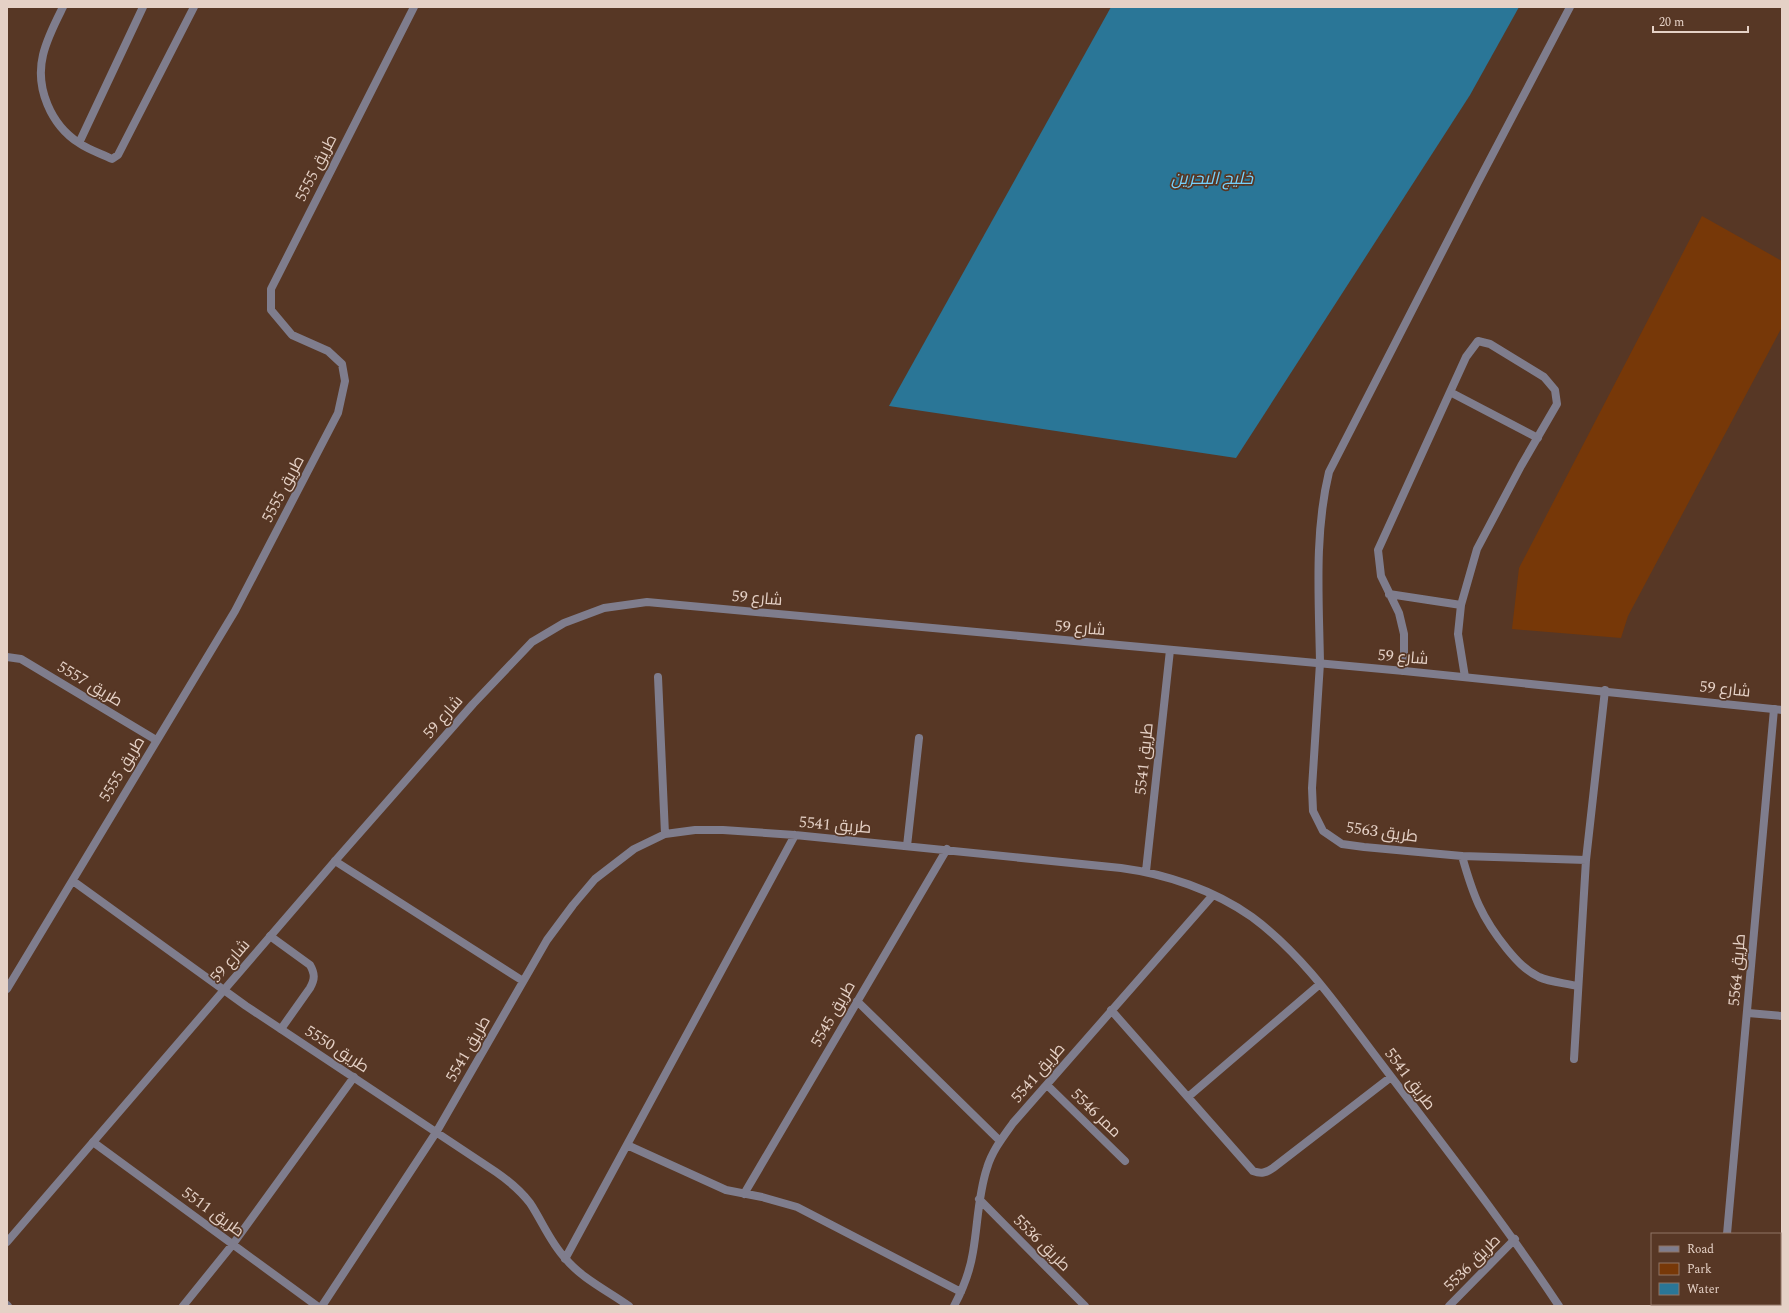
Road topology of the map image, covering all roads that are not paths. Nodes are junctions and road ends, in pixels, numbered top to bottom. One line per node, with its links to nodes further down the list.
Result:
1 (63, 7): 6 (street)
2 (143, 7): 6 (street)
3 (194, 7): 6 (street)
4 (414, 7): 20 (street, طريق 5555)
5 (1570, 7): 13 (street, طريق 5563)
6 (79, 143)
7 (1450, 392): 8 (street); 8 (street); 9 (street)
8 (1538, 438): 10 (street)
9 (1389, 594): 10 (street); 14 (street)
10 (1461, 605): 16 (street)
11 (1170, 650): 13 (street, شارع 59); 27 (street, شارع 59); 28 (street, طريق 5541)
12 (7, 657): 20 (street, طريق 5557)
13 (1320, 664): 14 (street, شارع 59); 25 (street, طريق 5563)
14 (1404, 671): 16 (street, شارع 59)
15 (658, 677): 21 (street)
16 (1465, 677): 17 (street, شارع 59)
17 (1605, 690): 18 (street, شارع 59); 26 (street)
18 (1778, 709): 39 (street, طريق 5564)
19 (919, 738): 23 (street)
20 (156, 740): 29 (street, طريق 5555)
21 (665, 834): 22 (street, طريق 5541); 32 (street, طريق 5541)
22 (795, 835): 23 (street, طريق 5541); 50 (street)
23 (908, 846): 24 (street, طريق 5541)
24 (947, 849): 28 (street, طريق 5541); 37 (street, طريق 5545)
25 (1462, 856): 26 (street, طريق 5563); 34 (street)
26 (1586, 860): 34 (street)
27 (335, 861): 31 (street, شارع 59); 32 (street)
28 (1146, 871): 30 (street, طريق 5541)
29 (73, 881): 35 (street, طريق 5555); 36 (street, طريق 5550)
30 (1213, 895): 33 (street, طريق 5541); 38 (street, طريق 5541)
31 (270, 936): 36 (street, شارع 59); 41 (street)
32 (523, 981): 47 (street, طريق 5541)
33 (1320, 984): 44 (street, طريق 5541); 46 (street)
34 (1577, 986): 42 (street)
35 (7, 989)
36 (223, 990): 41 (street, طريق 5550); 49 (street, شارع 59)
37 (857, 1001): 48 (street); 52 (street, طريق 5545)
38 (1111, 1010): 45 (street, طريق 5541); 46 (street)
39 (1748, 1013): 40 (street); 54 (street, طريق 5564)
40 (1782, 1016)
41 (281, 1029): 43 (street, طريق 5550)
42 (1574, 1059)
43 (354, 1077): 47 (street, طريق 5550); 57 (street)
44 (1391, 1077): 46 (street); 55 (street, طريق 5541)
45 (1047, 1085): 48 (street, طريق 5541); 51 (street, ممر 5546)
46 (1188, 1097)
47 (437, 1131): 58 (street, طريق 5550); 62 (street, طريق 5541)
48 (1000, 1141): 53 (street, طريق 5541)
49 (94, 1142): 56 (street, شارع 59); 57 (street, طريق 5511)
50 (627, 1145): 52 (street); 58 (street)
51 (1125, 1162)
52 (744, 1194): 59 (street)
53 (979, 1199): 59 (street, طريق 5541); 65 (street, طريق 5536)
54 (1727, 1233)
55 (1515, 1240): 66 (street, طريق 5536); 67 (street, طريق 5541)
56 (7, 1242)
57 (233, 1244): 60 (street); 61 (street, طريق 5511)
58 (565, 1259): 63 (street, طريق 5550)
59 (961, 1292): 64 (street, طريق 5541)
60 (183, 1306)
61 (317, 1306)
62 (322, 1306)
63 (629, 1306)
64 (954, 1306)
65 (1085, 1306)
66 (1449, 1306)
67 (1559, 1306)

